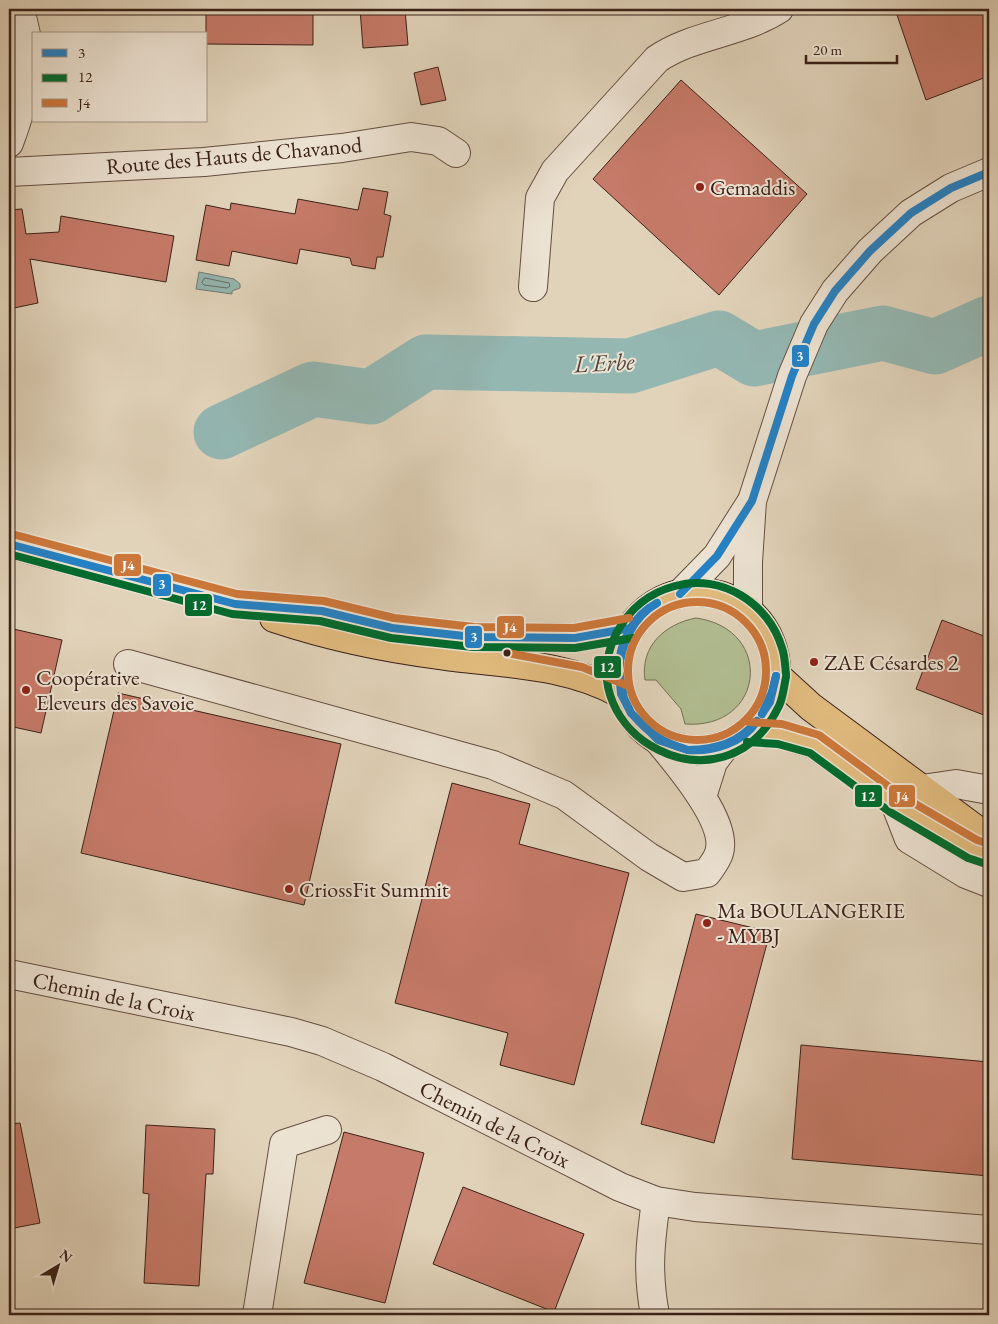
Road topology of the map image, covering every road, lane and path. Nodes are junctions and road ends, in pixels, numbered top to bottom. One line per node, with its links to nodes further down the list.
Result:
1 (779, 9): 7 (street)
2 (18, 26): 3 (street)
3 (9, 143)
4 (456, 153): 5 (street, Route des Hauts de Chavanod)
5 (9, 172)
6 (989, 172): 8 (street)
7 (533, 286)
8 (752, 501): 10 (street); 12 (street)
9 (9, 544): 11 (main road)
10 (680, 594): 12 (main road); 13 (main road)
11 (235, 604): 13 (main road); 16 (main road)
12 (748, 611): 15 (main road)
13 (630, 628): 16 (main road)
14 (128, 664): 21 (street)
15 (776, 675): 17 (main road); 19 (main road)
16 (621, 694): 18 (main road)
17 (737, 739): 18 (main road); 21 (street); 22 (main road)
18 (658, 740): 21 (street)
19 (922, 789): 20 (street); 23 (main road)
20 (989, 790)
21 (702, 797)
22 (895, 804): 24 (main road); 25 (street)
23 (989, 839)
24 (989, 854)
25 (989, 883)
26 (9, 974): 28 (street, Chemin de la Croix)
27 (327, 1130): 30 (street)
28 (656, 1201): 29 (street, Chemin de la Croix); 31 (street)
29 (989, 1230)
30 (257, 1315)
31 (654, 1315)

